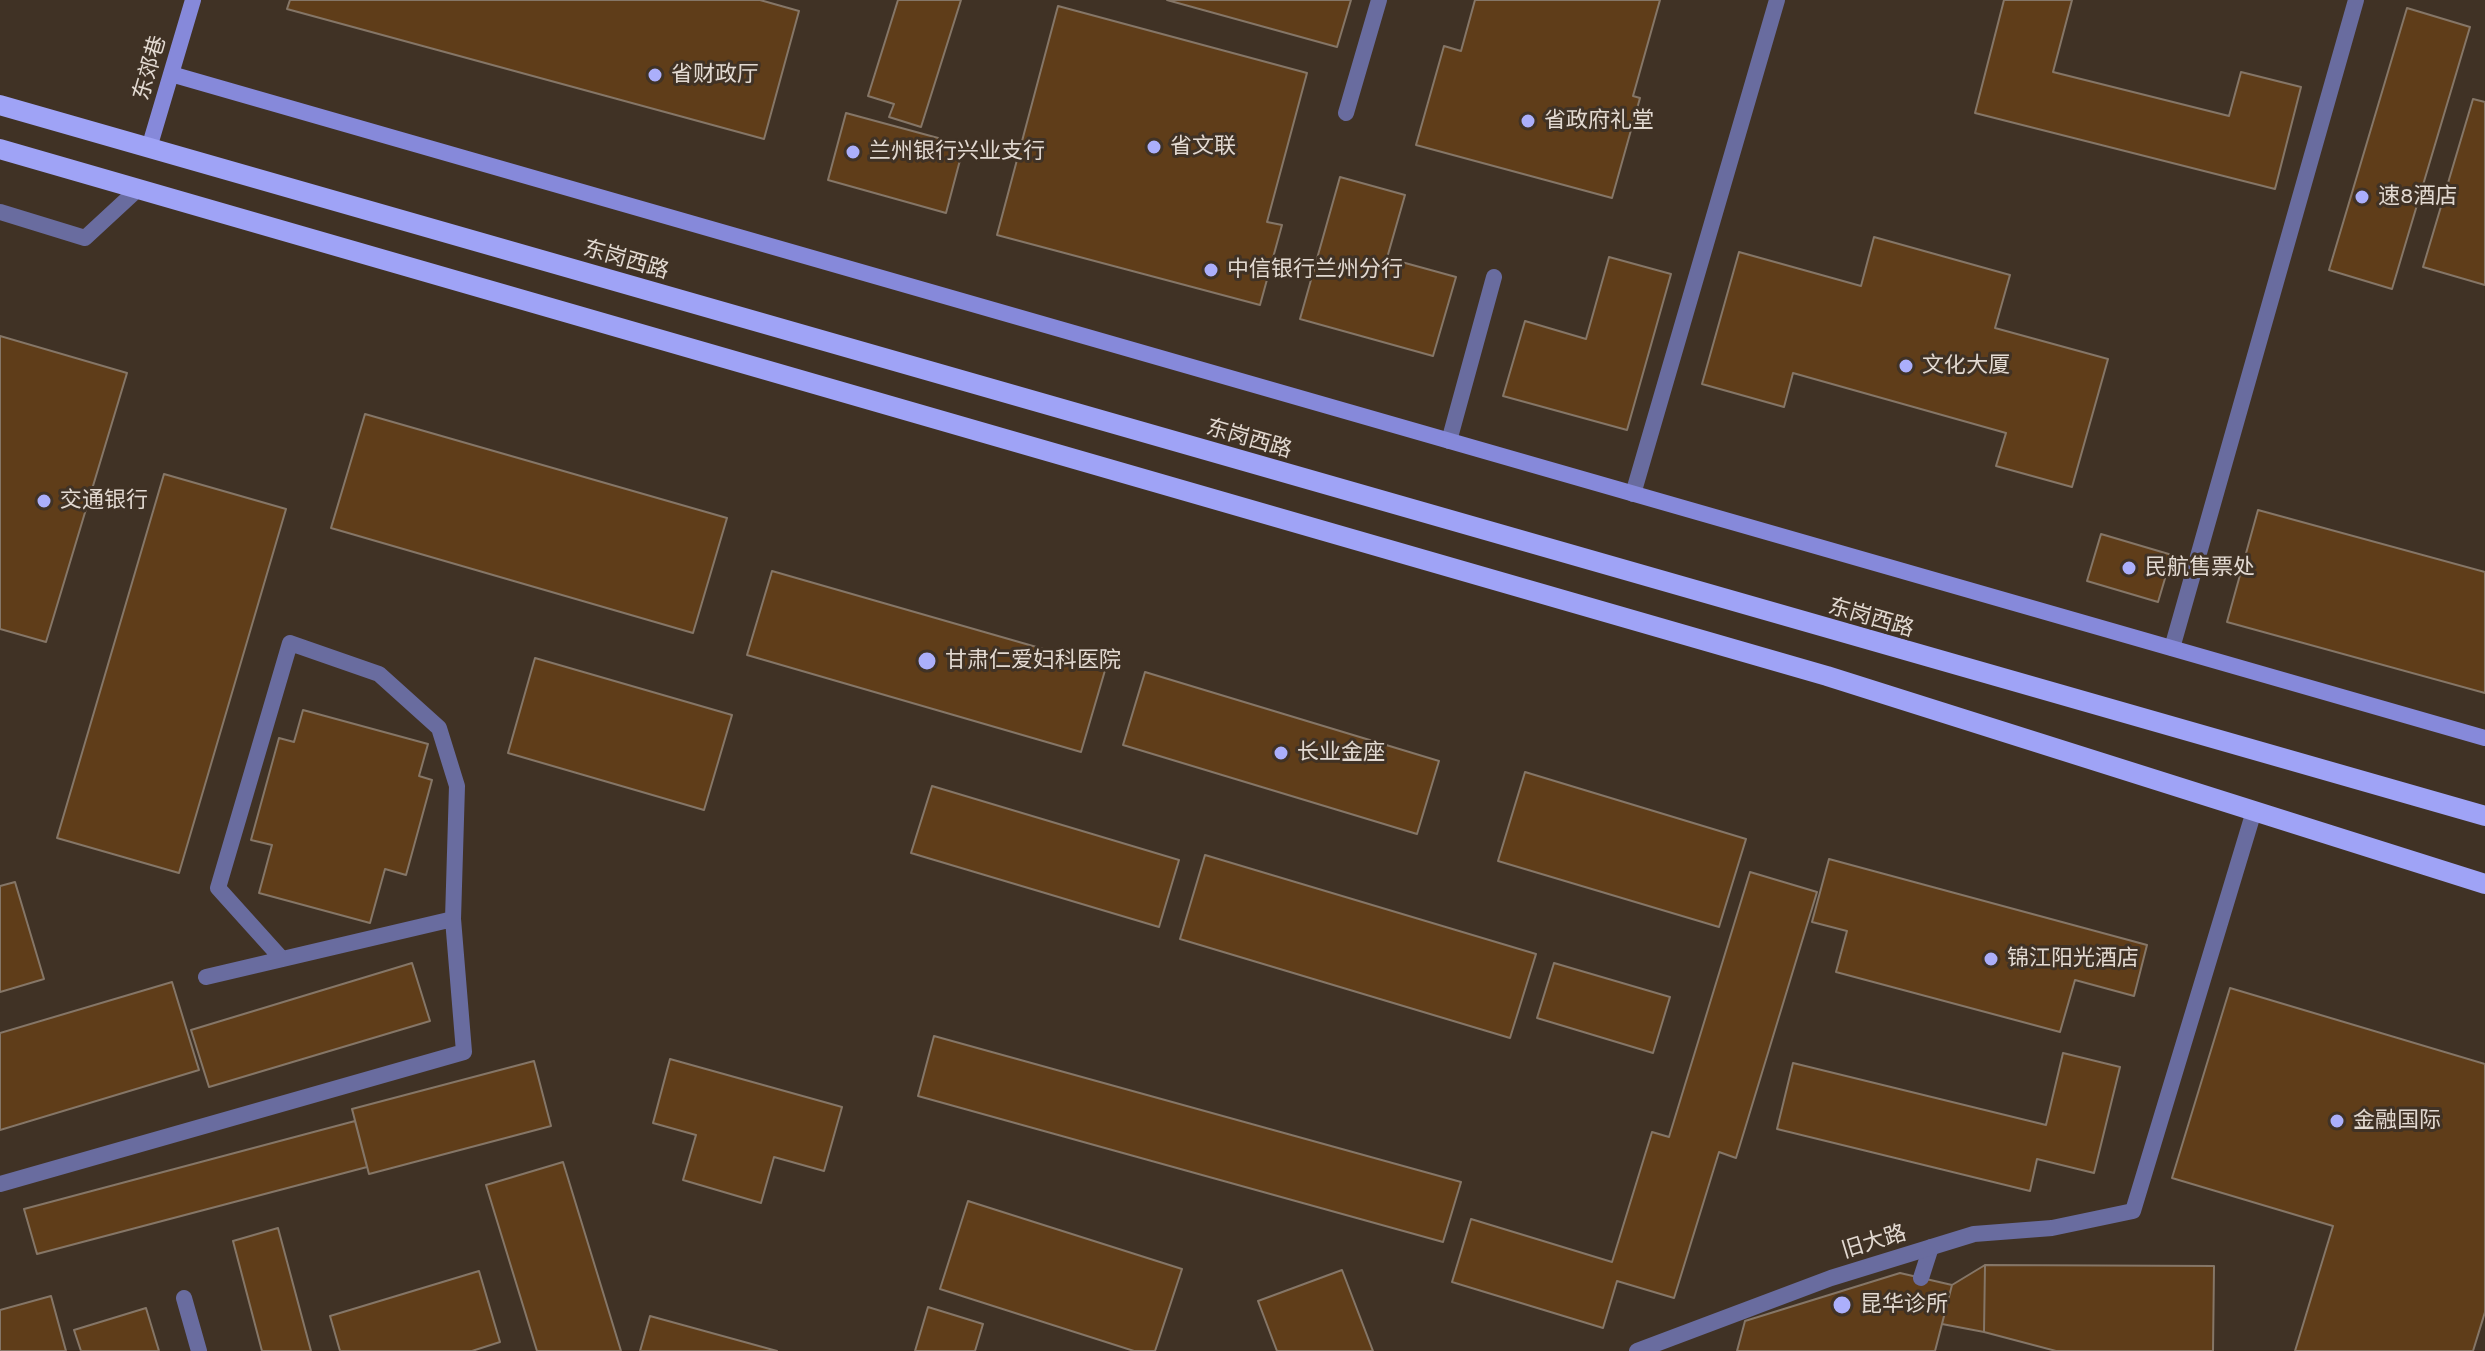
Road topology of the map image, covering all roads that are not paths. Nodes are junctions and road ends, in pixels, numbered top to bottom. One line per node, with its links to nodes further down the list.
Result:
1 (193, 0): 5 (street, 东郊巷)
2 (1379, 0): 7 (street)
3 (1777, 0): 14 (street)
4 (2356, 0): 15 (street)
5 (171, 74): 8 (street, 东郊巷); 13 (street)
6 (0, 105): 8 (main road, 东岗西路)
7 (1346, 113)
8 (149, 148): 18 (main road, 东岗西路)
9 (0, 149): 10 (main road)
10 (138, 189): 11 (street); 17 (main road)
11 (0, 212)
12 (1494, 277): 13 (street)
13 (1449, 441): 14 (street)
14 (1633, 494): 15 (street)
15 (2172, 648): 16 (street)
16 (2485, 738)
17 (2254, 811): 19 (main road); 24 (street, 旧大路)
18 (2485, 816)
19 (2485, 884)
20 (453, 919): 21 (street); 21 (street); 23 (street)
21 (282, 959): 22 (street)
22 (206, 977)
23 (0, 1184)
24 (1931, 1247): 25 (street); 28 (street, 旧大路)
25 (1921, 1278)
26 (184, 1298): 27 (street)
27 (199, 1351)
28 (1637, 1351)

